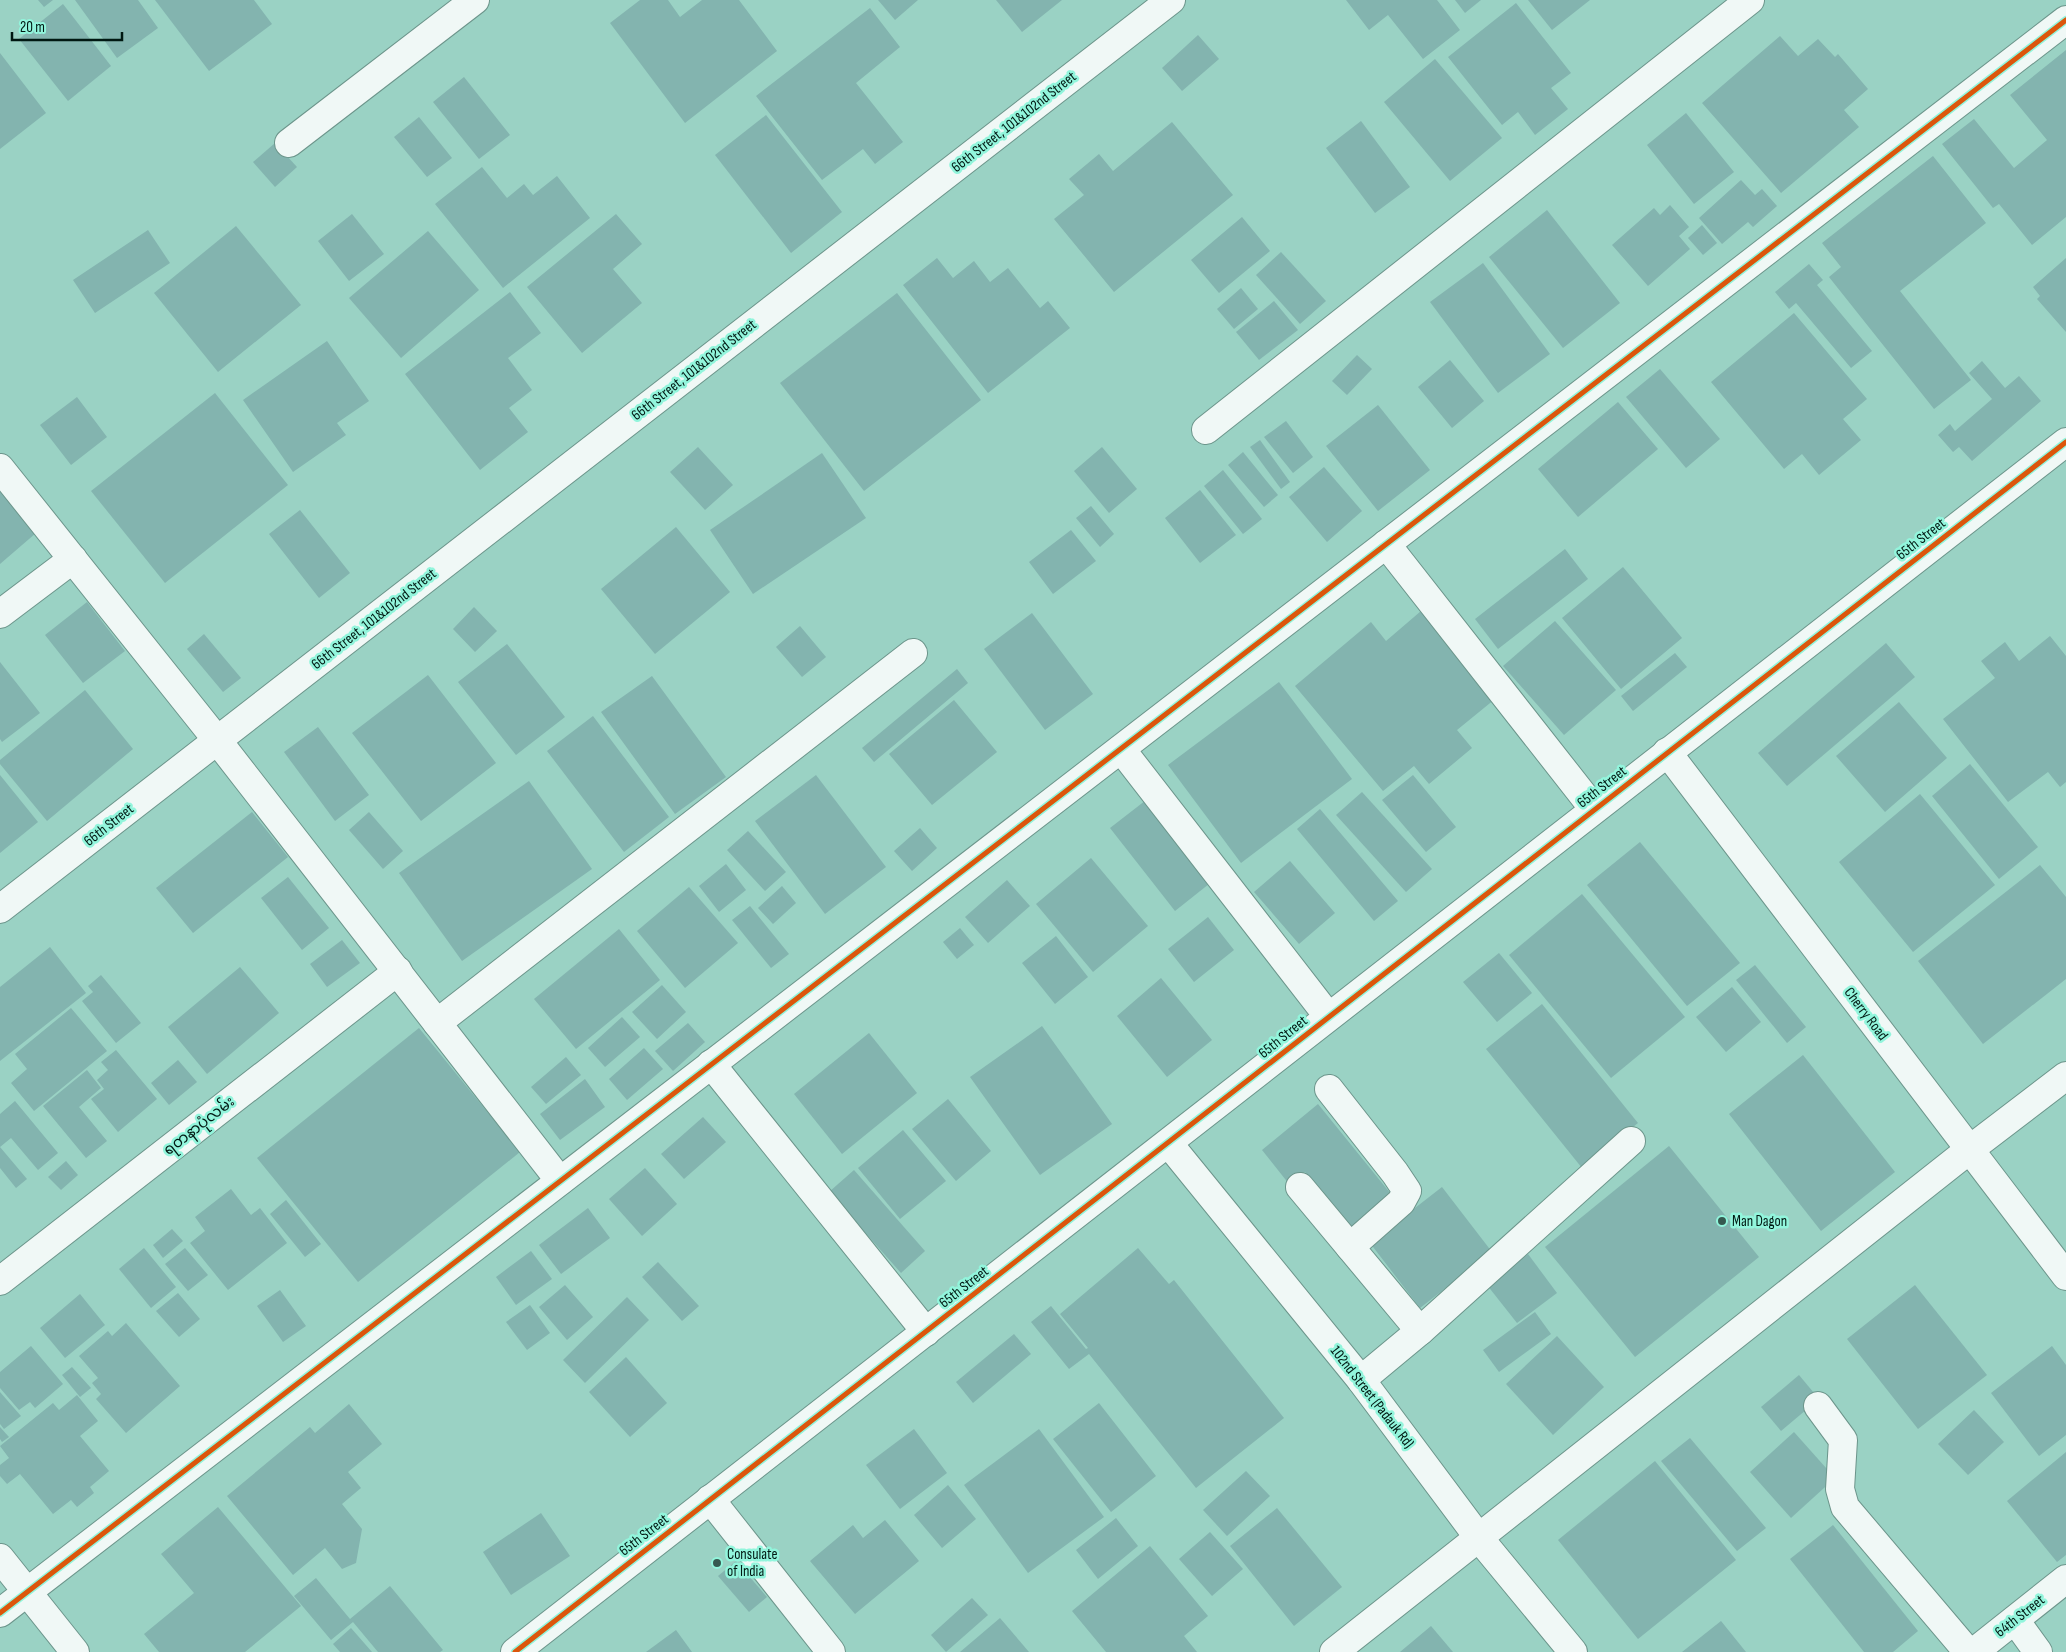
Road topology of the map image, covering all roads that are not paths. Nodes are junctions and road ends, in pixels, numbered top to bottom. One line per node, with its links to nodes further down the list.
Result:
1 (475, 0): 5 (street)
2 (1171, 0): 13 (street, 66th Street, 101&102nd Street)
3 (1750, 0): 6 (street)
4 (2066, 20): 9 (street)
5 (290, 143)
6 (1206, 430)
7 (2066, 442): 15 (street, 65th Street)
8 (0, 468): 10 (street)
9 (1386, 544): 14 (street); 16 (street)
10 (73, 559): 11 (street); 13 (street)
11 (0, 614)
12 (913, 653): 20 (street)
13 (217, 740): 17 (street, 66th Street); 18 (street)
14 (1121, 749): 19 (street); 21 (street)
15 (1667, 752): 16 (street, 65th Street); 26 (street, Cherry Road)
16 (1594, 809): 19 (street, 65th Street)
17 (0, 910)
18 (398, 971): 20 (street); 31 (street, ရတနာပုံလမ်း)
19 (1328, 1016): 25 (street, 65th Street)
20 (437, 1023): 27 (street)
21 (711, 1064): 27 (street); 33 (street)
22 (2066, 1076): 26 (street)
23 (1328, 1090): 29 (street)
24 (1631, 1141): 32 (street)
25 (1169, 1144): 33 (street, 65th Street); 34 (street, 102nd Street (Padauk Rd))
26 (1969, 1150): 30 (street, Cherry Road); 37 (street)
27 (560, 1181): 40 (street)
28 (1300, 1187): 29 (street)
29 (1350, 1248): 32 (street)
30 (2066, 1276)
31 (0, 1281)
32 (1420, 1331): 34 (street)
33 (926, 1332): 36 (street, 65th Street)
34 (1361, 1380): 37 (street, 102nd Street (Padauk Rd))
35 (1818, 1406): 48 (street)
36 (710, 1499): 44 (street, 65th Street); 45 (street)
37 (1479, 1538): 46 (street); 47 (street, 102nd Street (Padauk Rd))
38 (0, 1558): 40 (street)
39 (2066, 1579): 42 (street, 64th Street)
40 (28, 1591): 41 (street); 43 (street)
41 (0, 1613)
42 (2015, 1620): 49 (street, 64th Street); 50 (street)
43 (75, 1652)
44 (515, 1652)
45 (831, 1652)
46 (1334, 1652)
47 (1573, 1652)
48 (1968, 1652)
49 (1974, 1652)
50 (2038, 1652)

